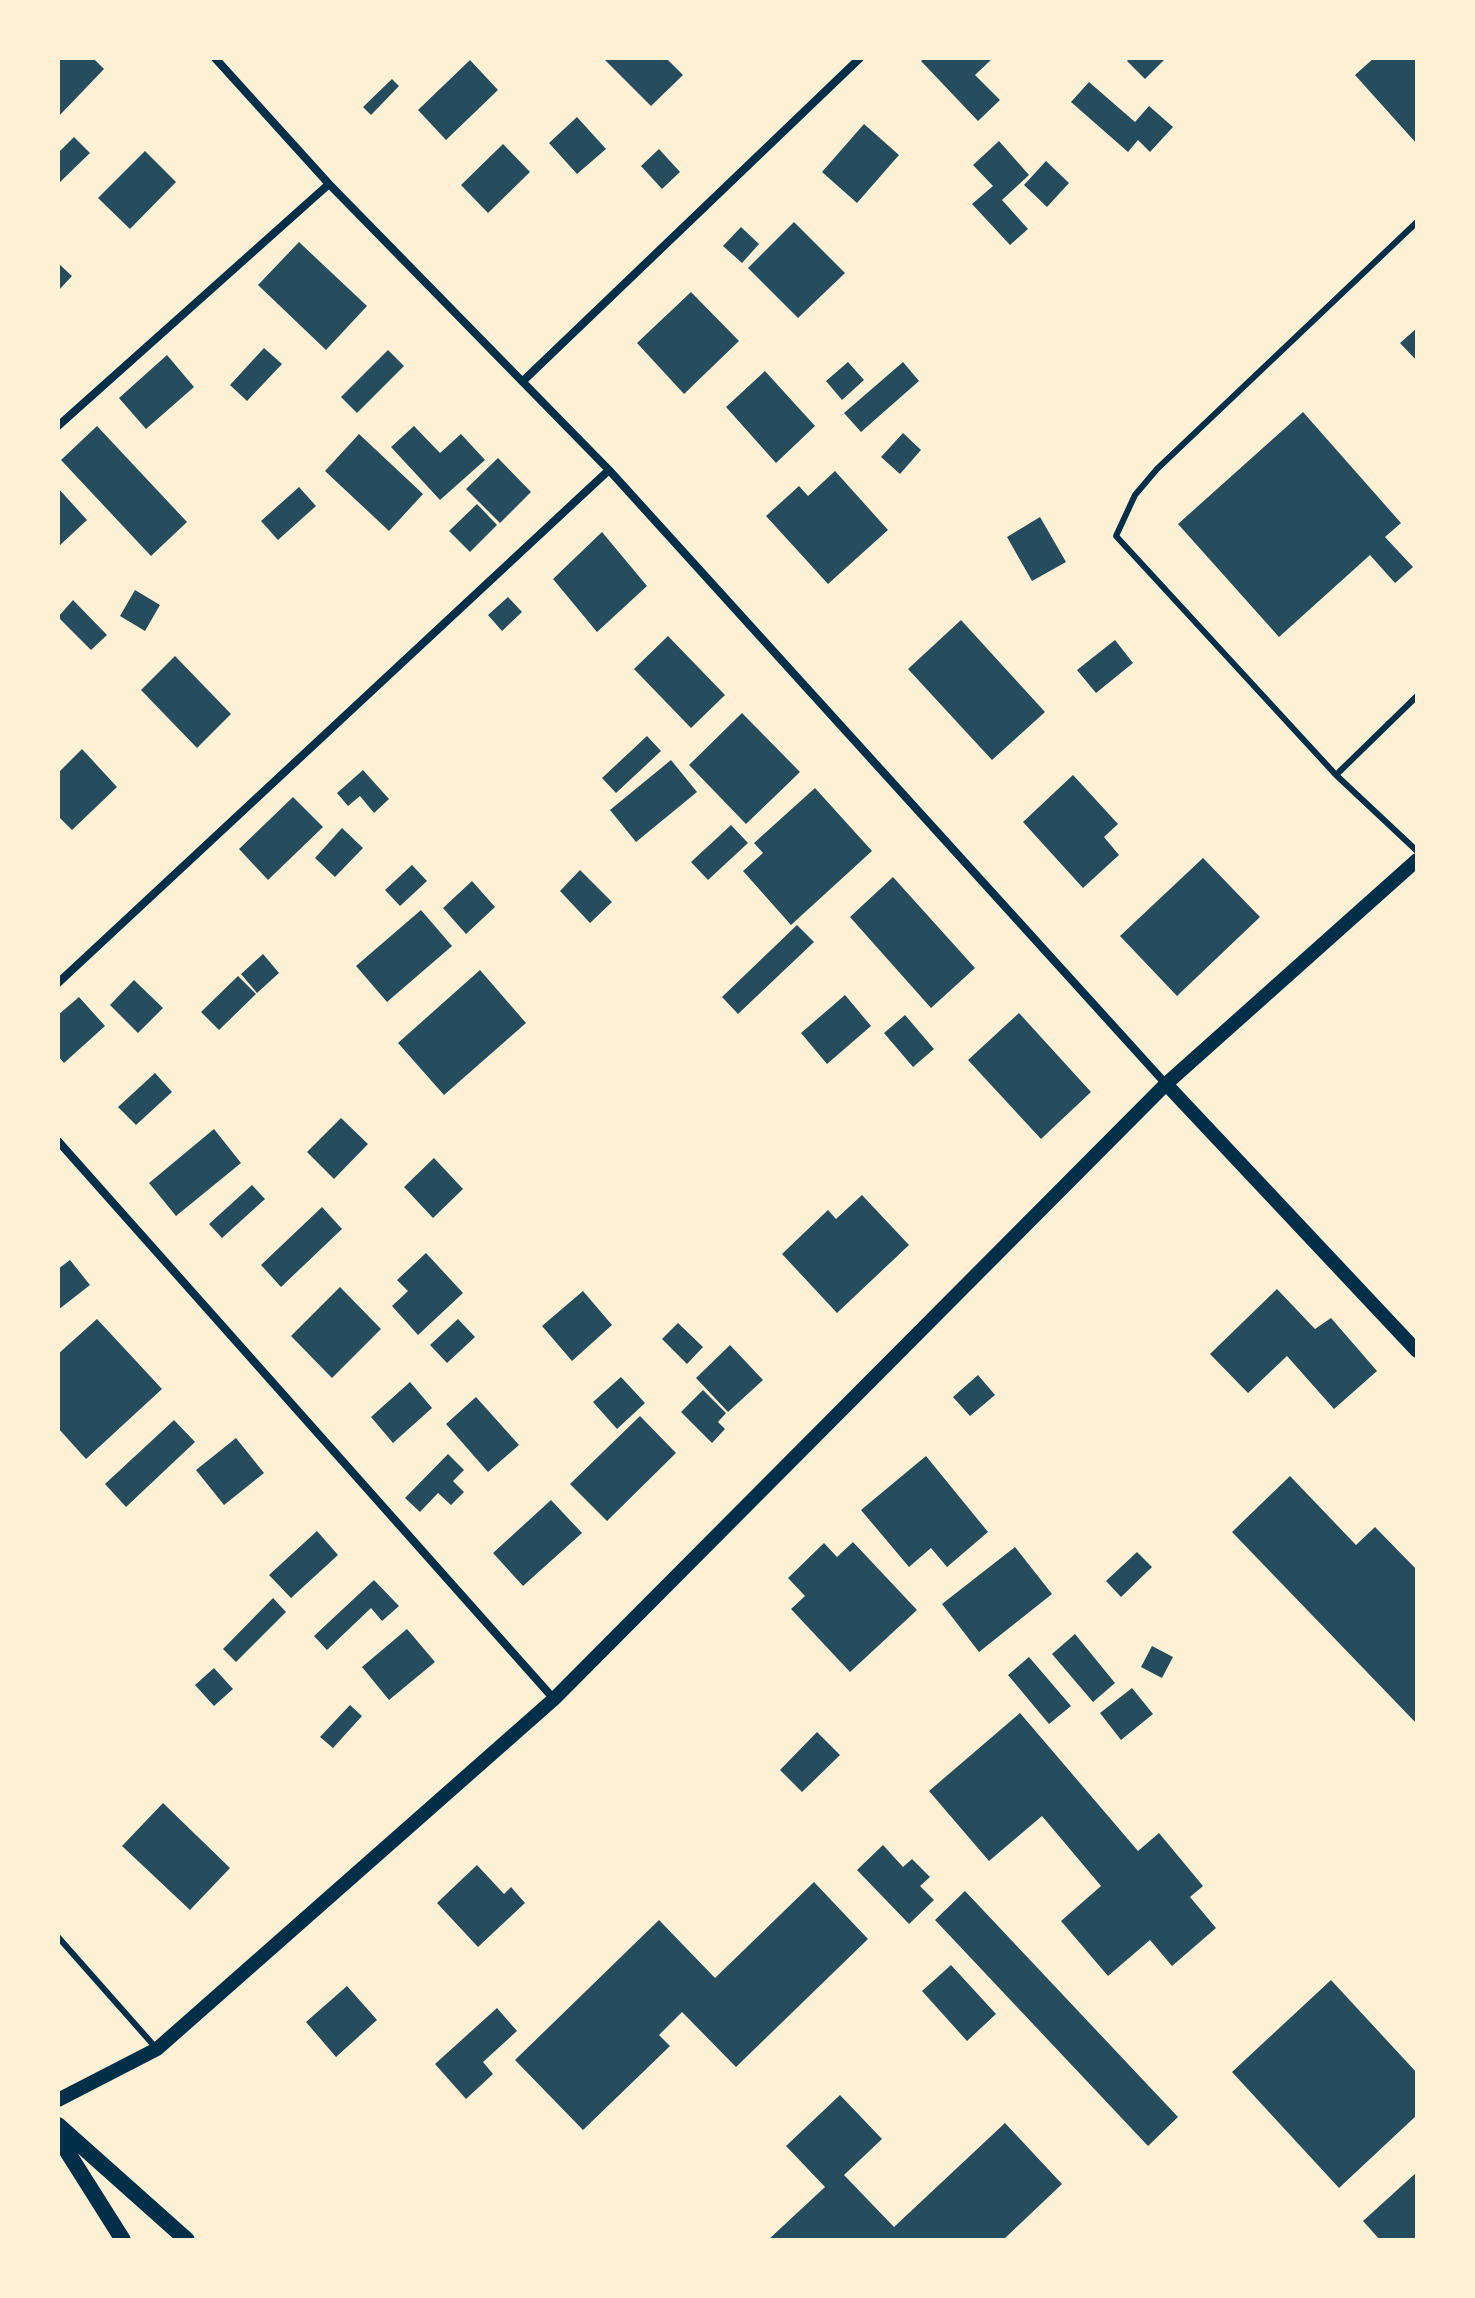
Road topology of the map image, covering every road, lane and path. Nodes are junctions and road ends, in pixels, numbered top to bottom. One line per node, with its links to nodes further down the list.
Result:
1 (215, 58): 3 (street)
2 (860, 58): 5 (street)
3 (329, 184): 5 (street); 6 (street)
4 (1417, 222): 9 (lane)
5 (523, 381): 7 (street)
6 (58, 426)
7 (609, 470): 12 (street); 13 (street)
8 (1417, 696): 9 (lane)
9 (1336, 775): 10 (lane)
10 (1417, 851)
11 (1417, 860): 13 (street)
12 (58, 983)
13 (1166, 1084): 15 (street); 16 (street)
14 (58, 1141): 16 (street)
15 (1417, 1351)
16 (554, 1699): 18 (street)
17 (58, 1937): 18 (lane)
18 (157, 2049): 19 (street)
19 (58, 2100)
20 (58, 2125): 23 (main road)
21 (58, 2137): 22 (main road)
22 (123, 2240)
23 (187, 2240)

